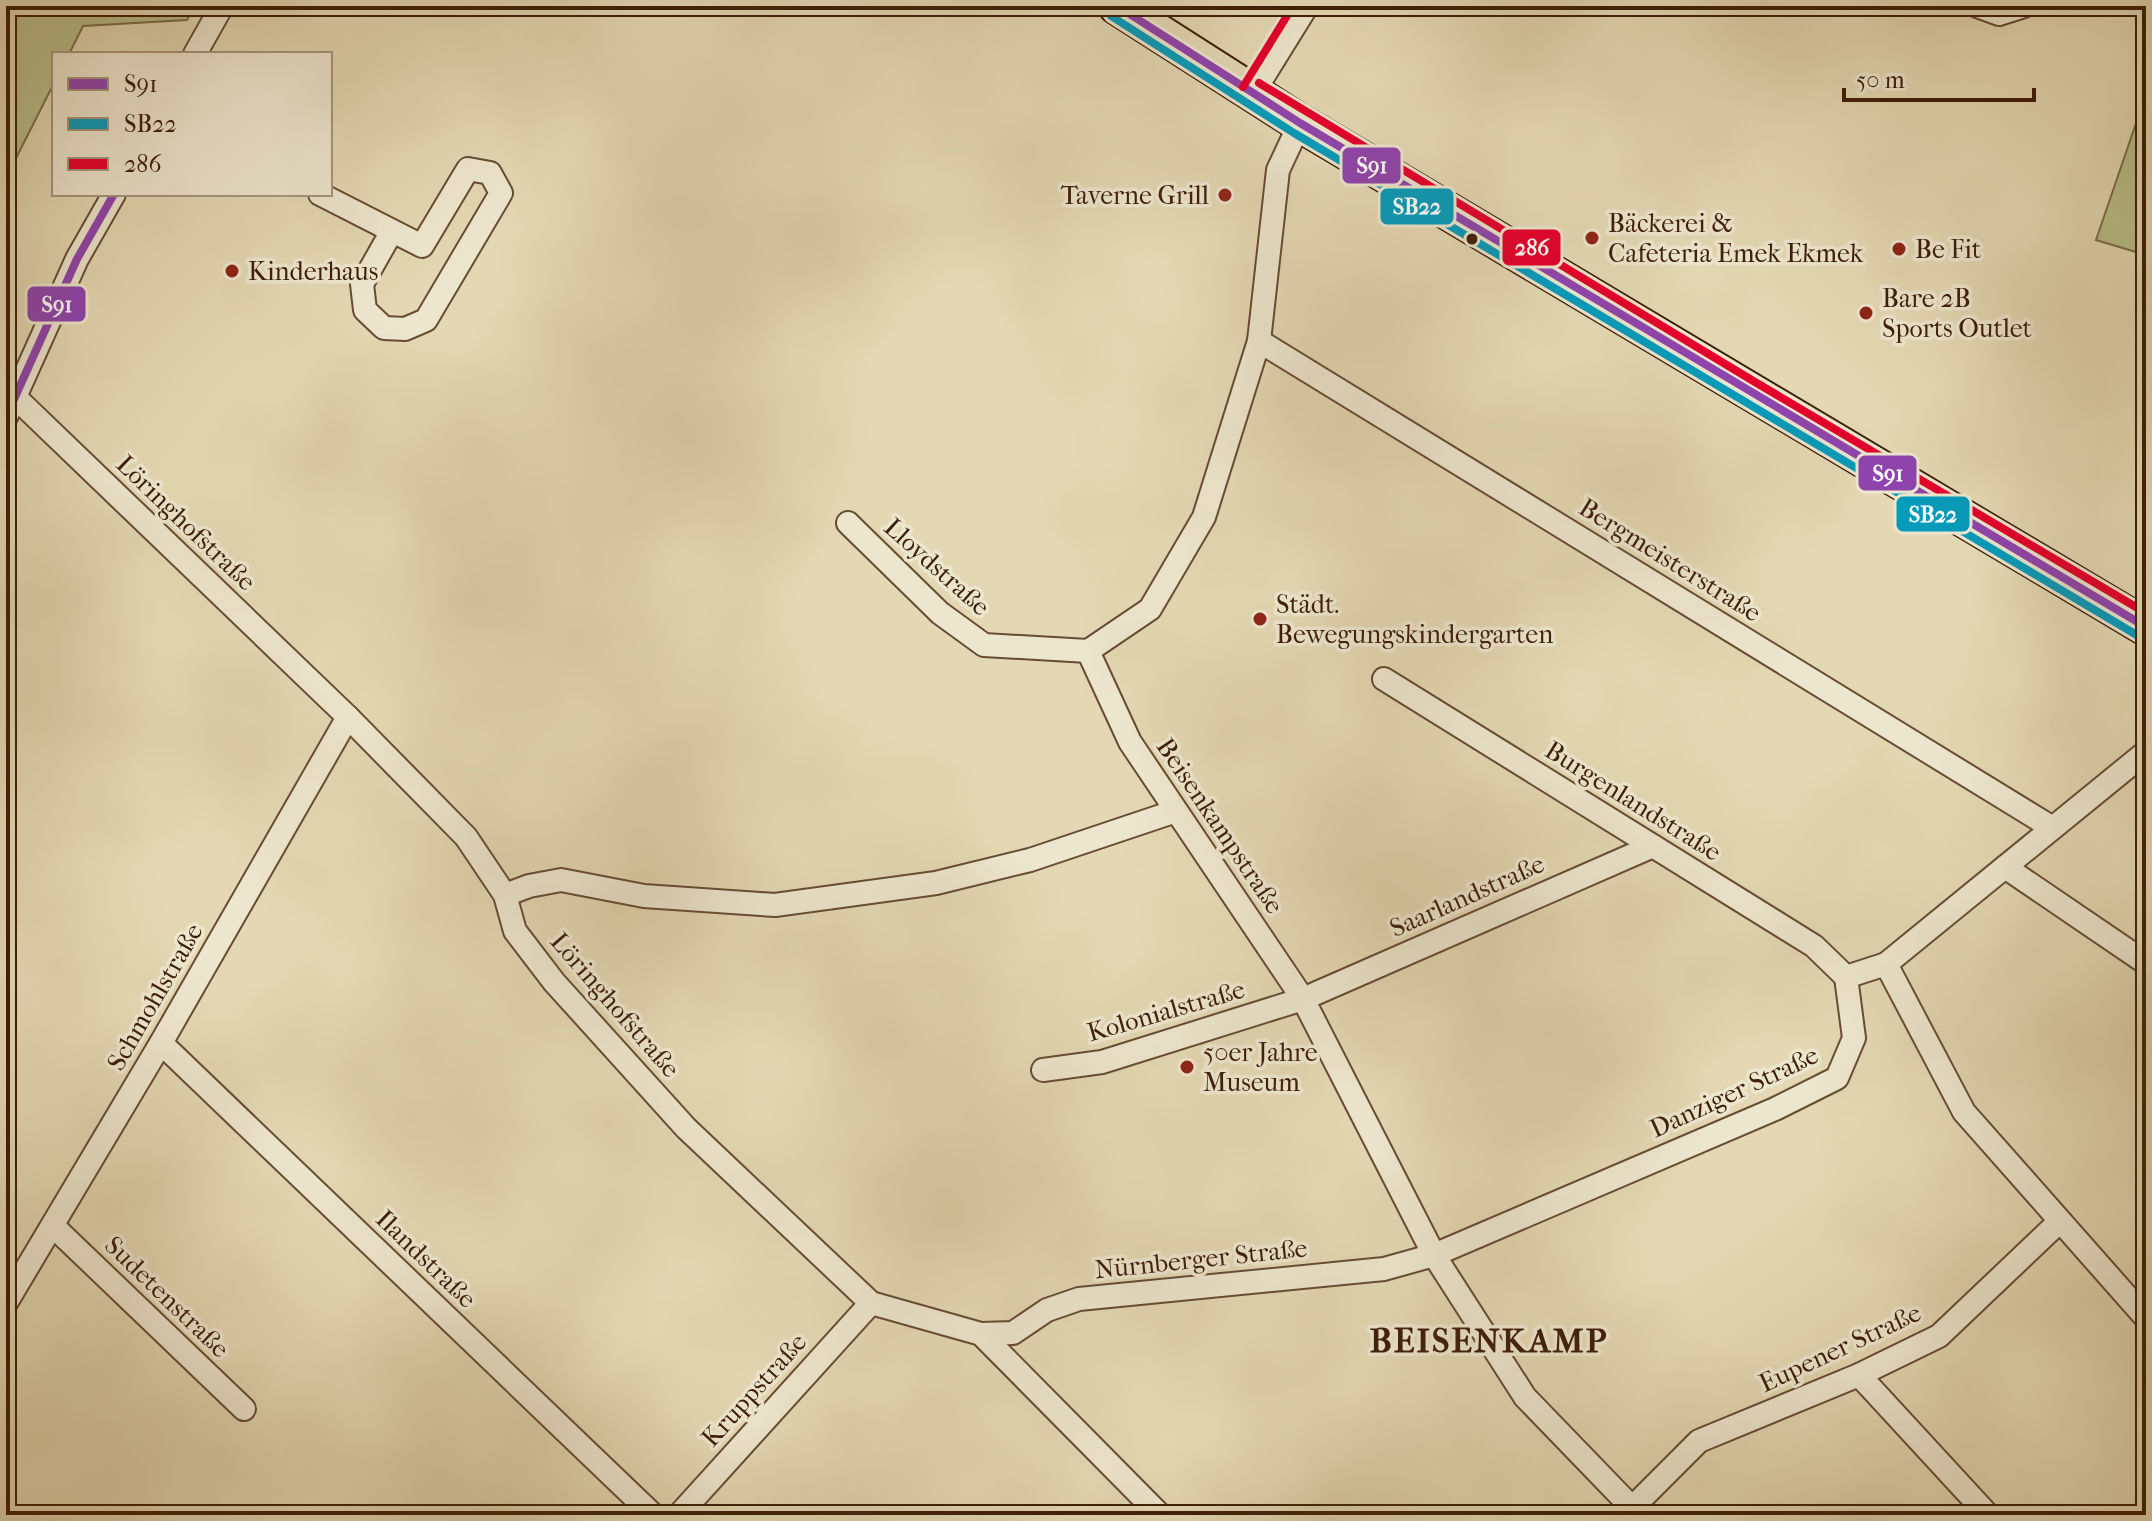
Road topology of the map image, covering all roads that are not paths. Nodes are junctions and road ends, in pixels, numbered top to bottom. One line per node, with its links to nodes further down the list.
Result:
1 (222, 6): 6 (street)
2 (1117, 6): 7 (main road)
3 (1307, 6): 7 (street)
4 (1977, 6): 5 (street)
5 (2024, 6)
6 (196, 52)
7 (1253, 93): 8 (main road)
8 (1300, 123): 12 (street); 15 (main road)
9 (113, 196): 13 (street)
10 (324, 196): 11 (street)
11 (392, 231): 11 (street)
12 (1259, 341): 16 (street); 21 (street, Bergmeisterstraße)
13 (10, 407): 18 (street, Löringhofstraße)
14 (848, 523): 16 (street, Lloydstraße)
15 (2146, 627)
16 (1088, 651): 20 (street, Beisenkampstraße)
17 (1384, 679): 22 (street, Burgenlandstraße)
18 (348, 717): 24 (street, Löringhofstraße); 29 (street, Schmohlstraße)
19 (2146, 752): 21 (street)
20 (1176, 811): 24 (street); 28 (street, Beisenkampstraße)
21 (2051, 827): 23 (street)
22 (1653, 846): 27 (street, Burgenlandstraße); 28 (street, Saarlandstraße)
23 (2005, 867): 25 (street); 26 (street)
24 (505, 895): 35 (street, Löringhofstraße)
25 (2146, 963)
26 (1886, 964): 27 (street); 31 (street)
27 (1846, 977): 33 (street, Danziger Straße)
28 (1303, 999): 30 (street, Kolonialstraße); 33 (street, Beisenkampstraße)
29 (161, 1043): 32 (street, Schmohlstraße); 41 (street, Ilandstraße)
30 (1043, 1070)
31 (2060, 1221): 36 (street); 38 (street, Eupener Straße)
32 (53, 1226): 34 (street, Schmohlstraße); 39 (street, Sudetenstraße)
33 (1434, 1255): 37 (street, Nürnberger Straße); 40 (street, Beisenkampstraße)
34 (6, 1303)
35 (871, 1303): 37 (street, Löringhofstraße); 42 (street, Kruppstraße)
36 (2146, 1318)
37 (981, 1334): 43 (street, Löringhofstraße)
38 (1859, 1375): 40 (street, Eupener Straße); 44 (street)
39 (244, 1409)
40 (1636, 1511)
41 (653, 1515)
42 (679, 1515)
43 (1160, 1515)
44 (1988, 1515)

